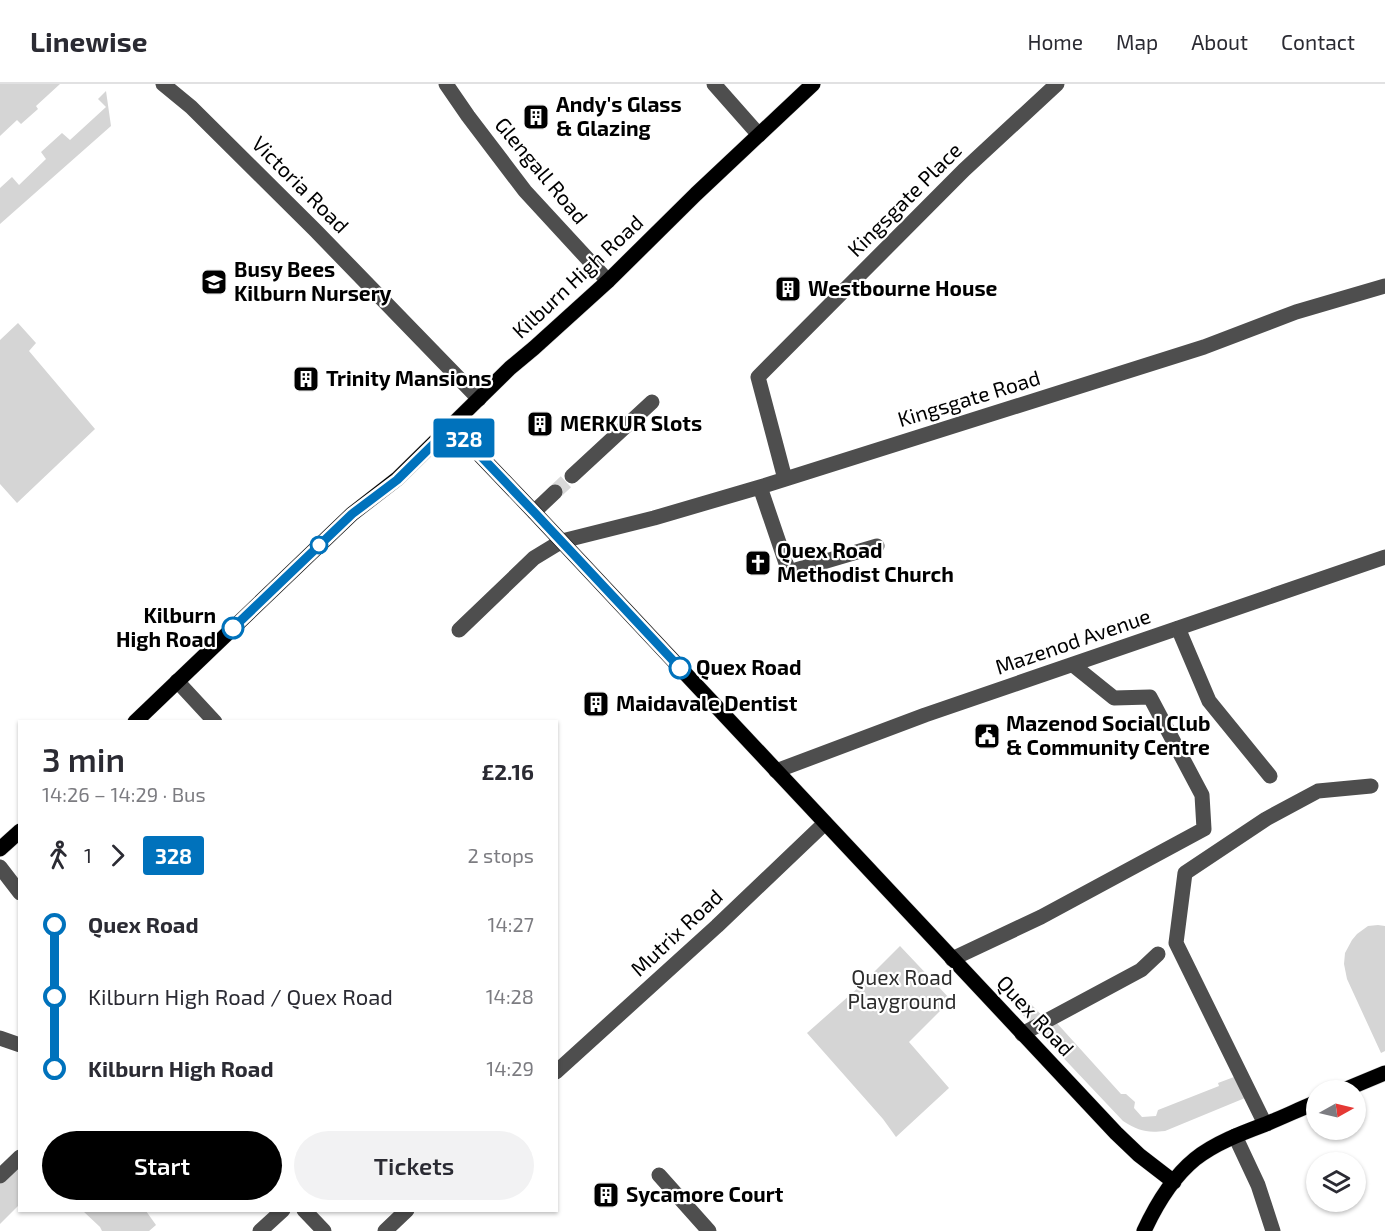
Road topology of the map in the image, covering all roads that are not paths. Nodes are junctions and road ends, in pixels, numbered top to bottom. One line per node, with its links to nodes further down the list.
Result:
1 (163, 84): 9 (street, Victoria Road)
2 (446, 84): 7 (street, Glengall Road)
3 (714, 84): 6 (street)
4 (813, 84): 6 (main road, Kilburn High Road)
5 (1057, 84): 13 (street, Kingsgate Place)
6 (759, 135): 7 (main road, Kilburn High Road)
7 (608, 281): 9 (main road, Kilburn High Road)
8 (1385, 286): 13 (street, Kingsgate Road)
9 (479, 399): 11 (main road, Kilburn High Road)
10 (652, 402): 12 (street)
11 (452, 426): 16 (main road, Quex Road); 23 (main road, Kilburn High Road)
12 (572, 476)
13 (785, 479): 14 (street, Kingsgate Road)
14 (760, 487): 17 (street, Kingsgate Road); 18 (street)
15 (555, 492): 16 (street)
16 (534, 512): 17 (main road, Quex Road)
17 (562, 541): 21 (street, Kingsgate Road); 26 (main road, Quex Road)
18 (877, 546)
19 (1385, 557): 20 (street, Mazenod Avenue)
20 (1178, 628): 22 (street, Mazenod Avenue); 27 (street)
21 (459, 630)
22 (1074, 665): 26 (street, Mazenod Avenue); 35 (street)
23 (177, 681): 24 (main road, Kilburn High Road); 25 (street)
24 (137, 720)
25 (213, 720)
26 (776, 771): 29 (main road, Quex Road)
27 (1270, 776)
28 (1371, 786): 43 (street)
29 (825, 824): 35 (main road, Quex Road); 39 (street, Mutrix Road)
30 (18, 833): 31 (main road)
31 (0, 849)
32 (0, 867): 33 (street)
33 (18, 890)
34 (1158, 954): 36 (street)
35 (952, 959): 36 (main road, Quex Road)
36 (1022, 1034): 48 (main road, Quex Road)
37 (0, 1038): 38 (street)
38 (18, 1044)
39 (558, 1070)
40 (1385, 1073): 41 (main road)
41 (1366, 1081)
42 (1306, 1107): 43 (main road)
43 (1265, 1124): 44 (main road)
44 (1235, 1137): 48 (main road); 57 (street)
45 (18, 1159): 47 (street)
46 (659, 1175): 55 (street)
47 (0, 1176)
48 (1174, 1182): 56 (main road)
49 (281, 1212): 52 (street)
50 (306, 1212): 53 (street)
51 (405, 1212): 54 (street)
52 (260, 1231)
53 (324, 1231)
54 (385, 1231)
55 (709, 1231)
56 (1144, 1231)
57 (1273, 1231)

